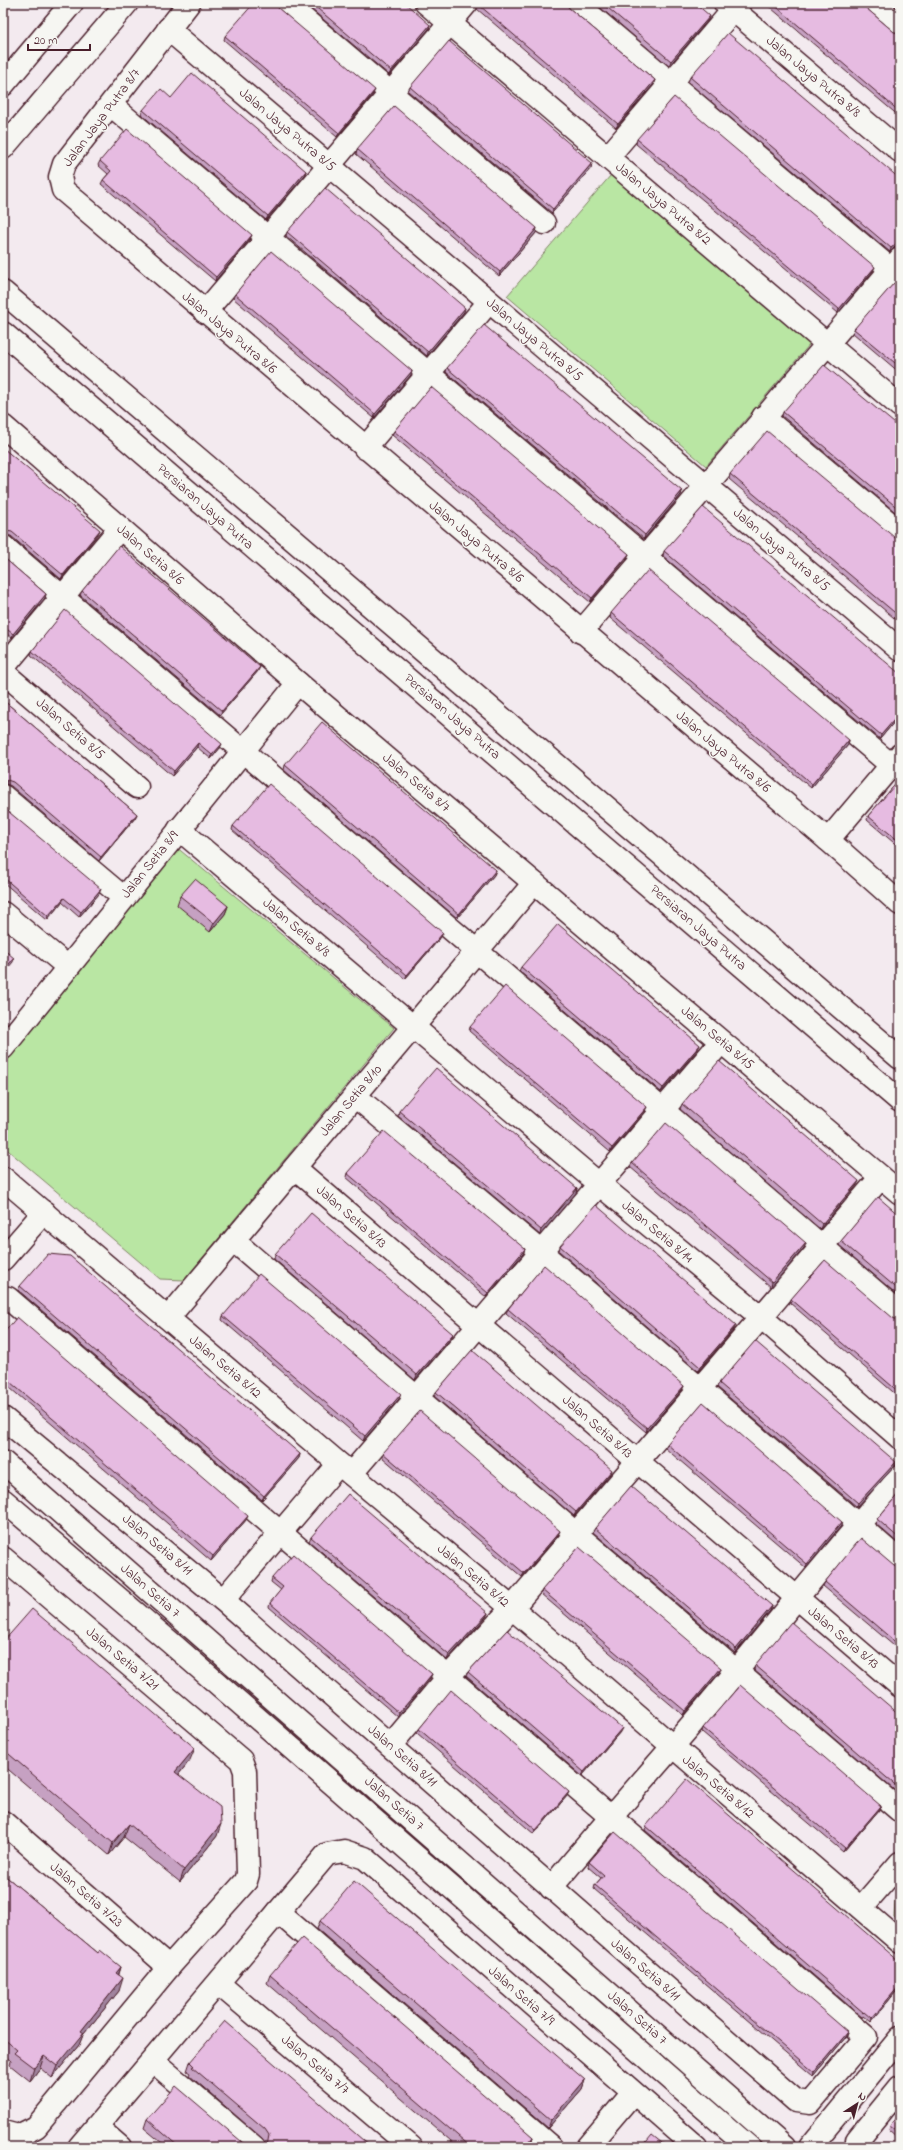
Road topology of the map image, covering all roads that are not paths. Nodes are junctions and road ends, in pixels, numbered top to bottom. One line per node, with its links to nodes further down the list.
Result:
1 (72, 3): 14 (street)
2 (127, 3): 17 (street)
3 (189, 3): 12 (street, Jalan Jaya Putra 8/7)
4 (285, 3): 15 (street)
5 (426, 3): 10 (street, Jalan Jaya Putra 8/2)
6 (468, 3): 10 (street)
7 (576, 3): 13 (street)
8 (873, 3): 11 (street)
9 (733, 5): 13 (street); 18 (street, Jalan Jaya Putra 8/8)
10 (450, 23): 15 (street); 19 (street, Jalan Jaya Putra 8/2)
11 (900, 26)
12 (168, 29): 16 (street, Jalan Jaya Putra 8/7); 20 (street, Jalan Jaya Putra 8/5)
13 (672, 83): 19 (street); 24 (street)
14 (3, 86)
15 (391, 93): 20 (street); 22 (street)
16 (112, 105): 21 (street, Jalan Jaya Putra 8/7); 23 (street)
17 (3, 148)
18 (900, 151)
19 (608, 157): 29 (street, Jalan Jaya Putra 8/2)
20 (329, 166): 23 (street); 26 (street, Jalan Jaya Putra 8/5)
21 (60, 177): 27 (street, Jalan Jaya Putra 8/6)
22 (544, 223)
23 (268, 238): 27 (street); 30 (street)
24 (897, 268): 29 (street)
25 (3, 292): 61 (street)
26 (489, 302): 30 (street); 35 (street, Jalan Jaya Putra 8/5)
27 (205, 312): 34 (street, Jalan Jaya Putra 8/6)
28 (3, 333): 63 (street, Persiaran Jaya Putra)
29 (828, 344): 31 (street, Jalan Jaya Putra 8/2); 32 (street)
30 (428, 373): 34 (street); 39 (street)
31 (900, 406)
32 (763, 417): 35 (street); 37 (street)
33 (3, 426): 36 (street, Jalan Setia 8/6)
34 (365, 448): 41 (street, Jalan Jaya Putra 8/6)
35 (705, 485): 39 (street); 42 (street, Jalan Jaya Putra 8/5)
36 (120, 528): 40 (street); 45 (street, Jalan Setia 8/6)
37 (900, 532)
38 (3, 546): 40 (street)
39 (645, 556): 41 (street); 47 (street)
40 (62, 597): 43 (street); 46 (street)
41 (581, 632): 51 (street, Jalan Jaya Putra 8/6)
42 (900, 650)
43 (3, 668)
44 (3, 672): 48 (street, Jalan Setia 8/5)
45 (298, 683): 46 (street, Jalan Setia 8/9); 52 (street, Jalan Setia 8/7)
46 (243, 751): 50 (street, Jalan Setia 8/9); 56 (street)
47 (896, 760): 51 (street)
48 (137, 787)
49 (3, 796): 53 (street)
50 (179, 830): 53 (street, Jalan Setia 8/9); 58 (street, Jalan Setia 8/8)
51 (828, 840): 54 (street, Jalan Jaya Putra 8/6)
52 (534, 883): 56 (street, Jalan Setia 8/10); 59 (street, Jalan Setia 8/15)
53 (124, 898): 57 (street, Jalan Setia 8/9)
54 (899, 900)
55 (3, 913): 57 (street)
56 (477, 951): 58 (street, Jalan Setia 8/10); 64 (street)
57 (68, 967): 60 (street, Jalan Setia 8/9)
58 (413, 1027): 62 (street, Jalan Setia 8/10); 68 (street, Jalan Setia 8/14)
59 (721, 1042): 64 (street); 66 (street, Jalan Setia 8/15)
60 (4, 1044)
61 (900, 1058)
62 (355, 1096): 65 (street, Jalan Setia 8/10); 73 (street)
63 (900, 1101)
64 (663, 1110): 68 (street); 72 (street)
65 (295, 1168): 71 (street, Jalan Setia 8/10); 79 (street, Jalan Setia 8/13)
66 (881, 1177): 69 (street, Jalan Setia 8/15); 72 (street)
67 (3, 1178): 70 (street, Jalan Setia 8/12)
68 (599, 1184): 73 (street); 77 (street, Jalan Setia 8/14)
69 (900, 1193)
70 (44, 1212): 74 (street); 78 (street, Jalan Setia 8/12)
71 (234, 1241): 78 (street, Jalan Setia 8/10); 81 (street)
72 (822, 1246): 76 (street); 77 (street)
73 (541, 1252): 79 (street); 80 (street)
74 (3, 1259)
75 (3, 1301): 90 (street)
76 (900, 1313)
77 (761, 1317): 80 (street); 83 (street, Jalan Setia 8/14)
78 (168, 1318): 86 (street, Jalan Setia 8/12)
79 (478, 1325): 81 (street); 85 (street, Jalan Setia 8/13)
80 (700, 1388): 85 (street); 89 (street)
81 (416, 1397): 86 (street); 91 (street)
82 (3, 1418): 95 (street, Jalan Setia 8/11)
83 (900, 1438)
84 (3, 1462): 126 (street, Jalan Setia 7)
85 (638, 1462): 91 (street); 94 (street, Jalan Setia 8/13)
86 (345, 1469): 90 (street); 96 (street, Jalan Setia 8/12)
87 (900, 1477): 89 (street)
88 (3, 1500): 125 (street, Jalan Setia 7)
89 (857, 1525): 93 (street); 94 (street)
90 (280, 1532): 95 (street); 98 (street)
91 (576, 1533): 96 (street); 97 (street)
92 (3, 1558): 110 (street, Jalan Setia 7/21)
93 (900, 1561)
94 (796, 1598): 97 (street); 99 (street, Jalan Setia 8/13)
95 (223, 1600): 100 (street, Jalan Setia 8/11)
96 (512, 1608): 98 (street); 101 (street, Jalan Setia 8/12)
97 (736, 1671): 101 (street); 102 (street)
98 (448, 1677): 100 (street); 103 (street)
99 (900, 1686)
100 (390, 1746): 106 (street, Jalan Setia 8/11)
101 (672, 1748): 103 (street); 107 (street, Jalan Setia 8/12)
102 (900, 1811)
103 (610, 1816): 106 (street); 106 (street, Jalan Setia 8/11)
104 (3, 1822): 110 (street, Jalan Setia 7/23)
105 (900, 1863): 107 (street)
106 (550, 1888)
107 (861, 1908): 109 (street, Jalan Setia 8/12)
108 (278, 1912): 111 (street); 115 (street, Jalan Setia 7/9); 122 (street)
109 (900, 1942)
110 (170, 1967): 117 (street)
111 (219, 1984): 113 (street); 121 (street, Jalan Setia 7/7)
112 (900, 2038): 127 (street)
113 (153, 2061): 116 (street); 120 (street)
114 (900, 2087): 128 (street)
115 (632, 2094): 123 (street); 124 (street, Jalan Setia 7/9)
116 (97, 2127): 118 (street); 119 (street)
117 (3, 2132)
118 (79, 2147)
119 (120, 2147)
120 (254, 2147)
121 (411, 2147)
122 (551, 2147)
123 (587, 2147)
124 (696, 2147)
125 (749, 2147)
126 (784, 2147)
127 (810, 2147)
128 (858, 2147)

